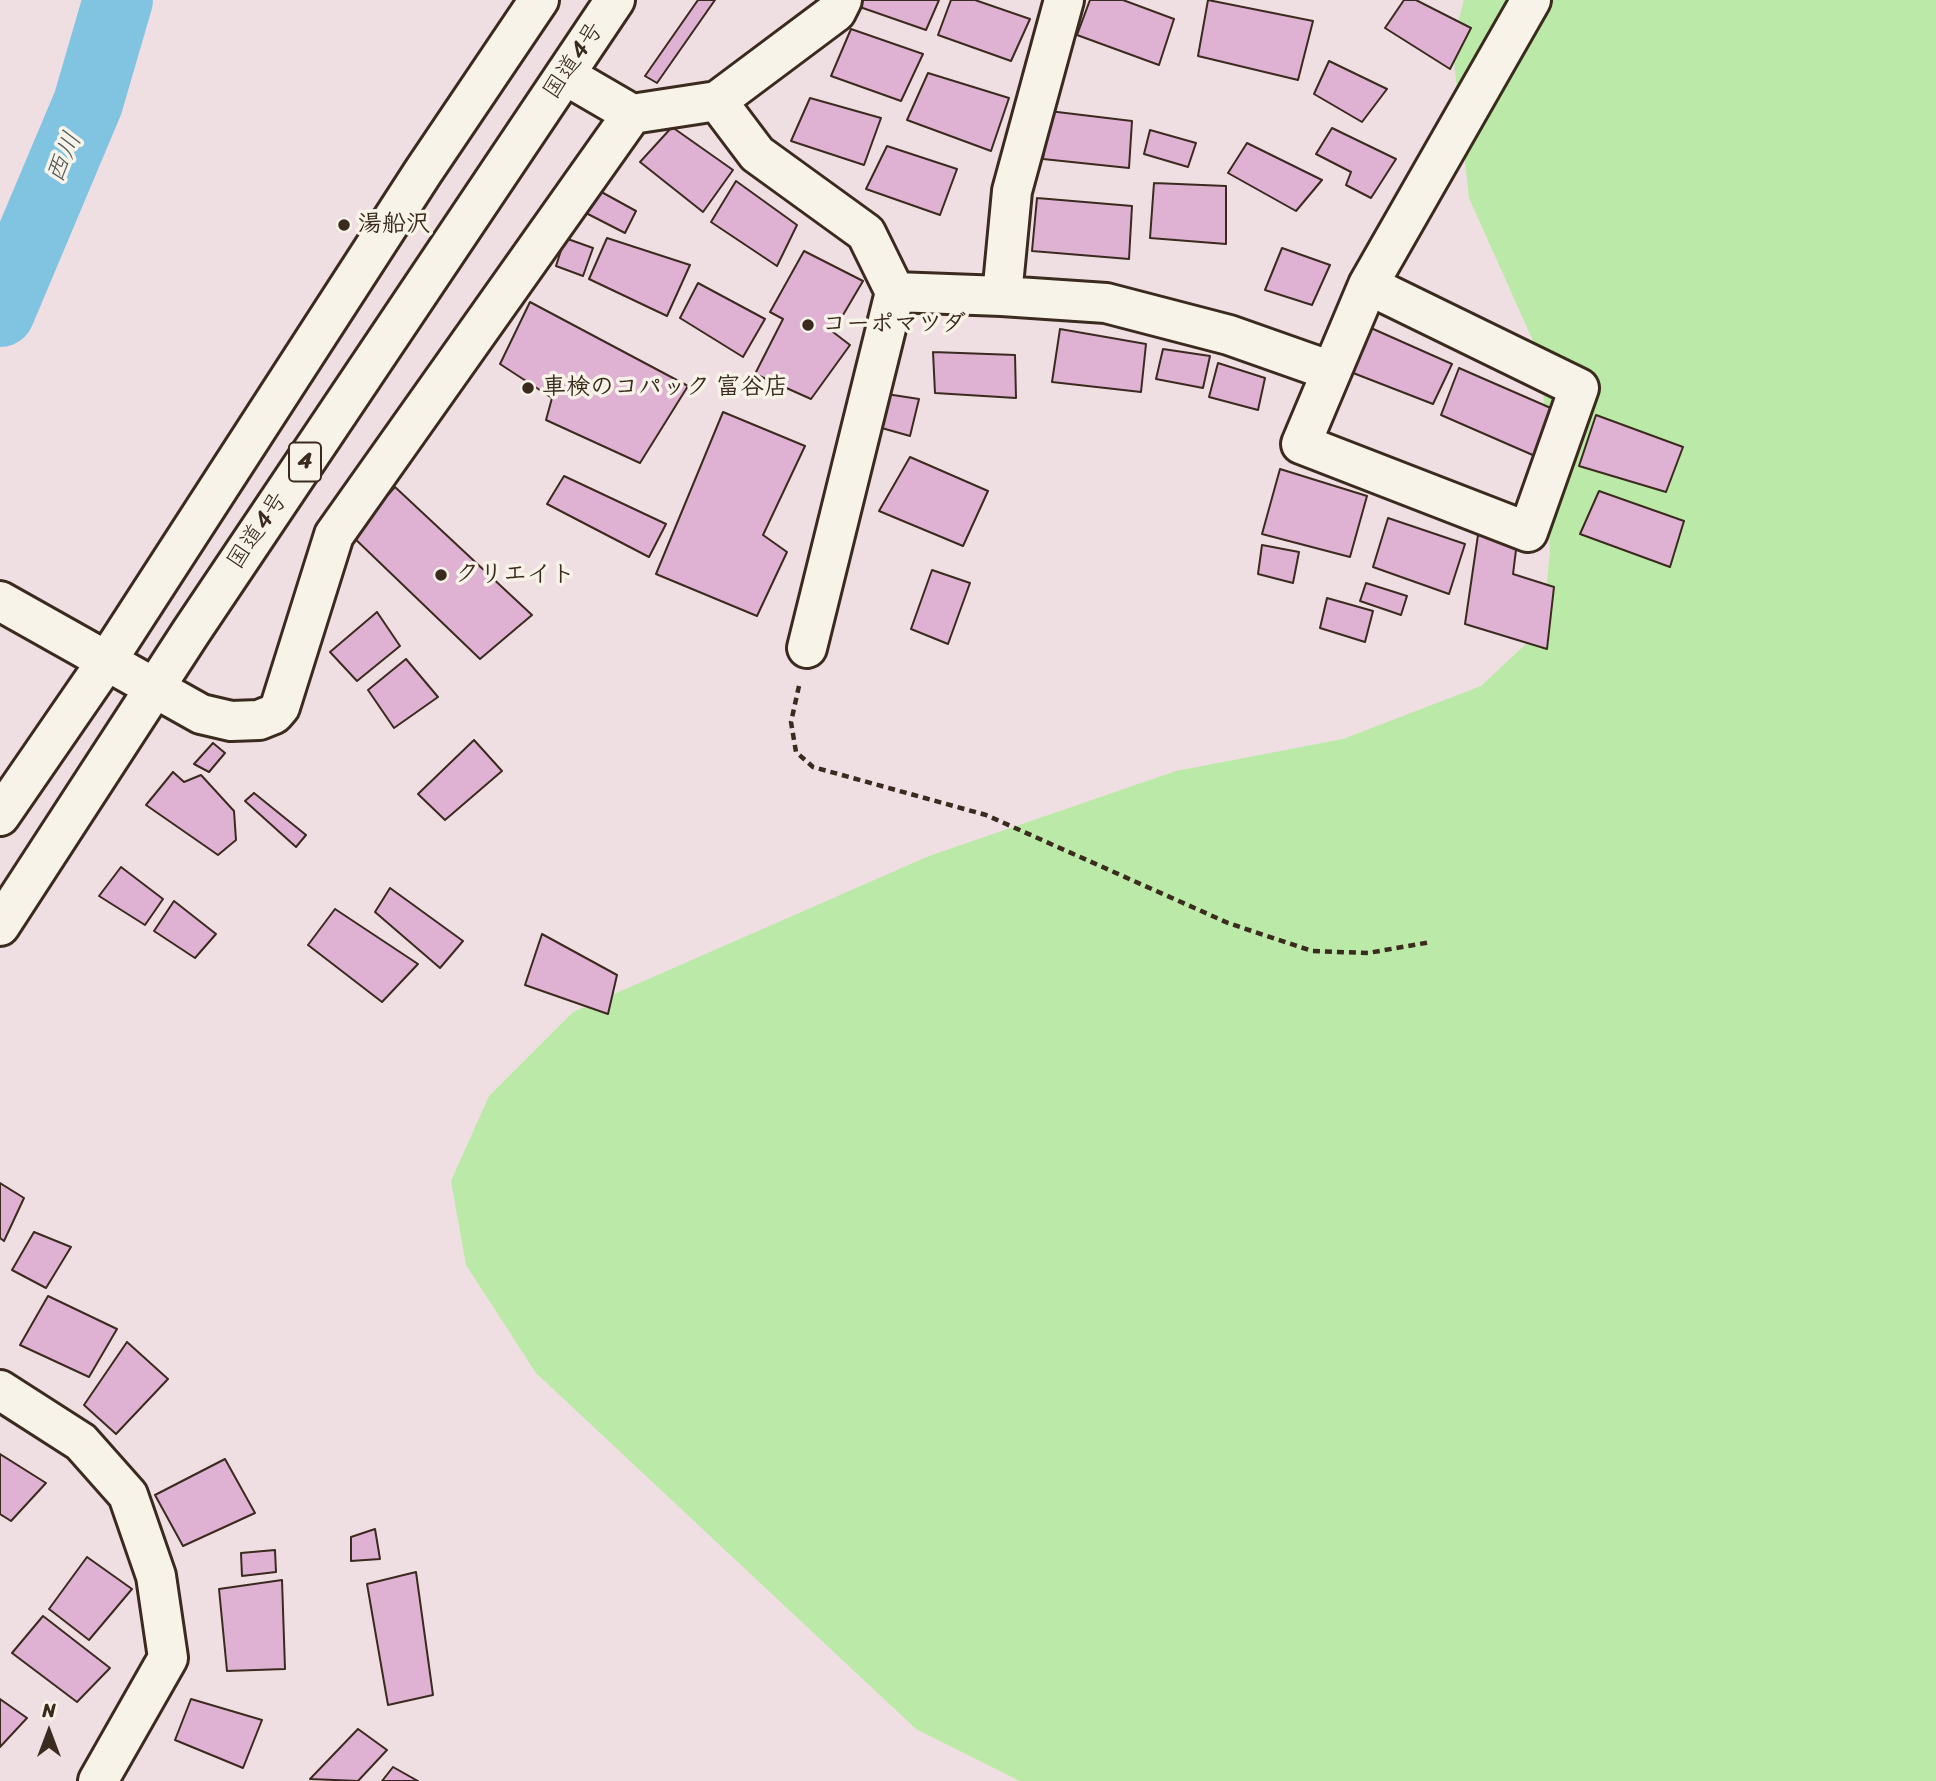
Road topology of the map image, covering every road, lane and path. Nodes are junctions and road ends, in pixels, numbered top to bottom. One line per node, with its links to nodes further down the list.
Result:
1 (539, 0): 15 (main road, 4)
2 (615, 0): 6 (main road, 国道4号 / 4)
3 (842, 0): 7 (main road)
4 (1064, 0): 11 (main road)
5 (1531, 0): 9 (main road)
6 (565, 75): 8 (main road); 16 (main road, 国道4号 / 4)
7 (717, 101): 8 (main road); 10 (main road)
8 (632, 114): 16 (main road)
9 (1368, 285): 12 (main road); 12 (main road)
10 (895, 292): 11 (main road); 14 (main road)
11 (1002, 296): 12 (main road)
12 (1331, 371)
13 (0, 601): 15 (main road)
14 (807, 648): 19 (path)
15 (106, 662): 16 (main road); 17 (main road, 4)
16 (154, 690): 18 (main road, 国道4号 / 4)
17 (0, 816)
18 (0, 926)
19 (1431, 942)
20 (0, 1390): 21 (main road)
21 (98, 1781)

